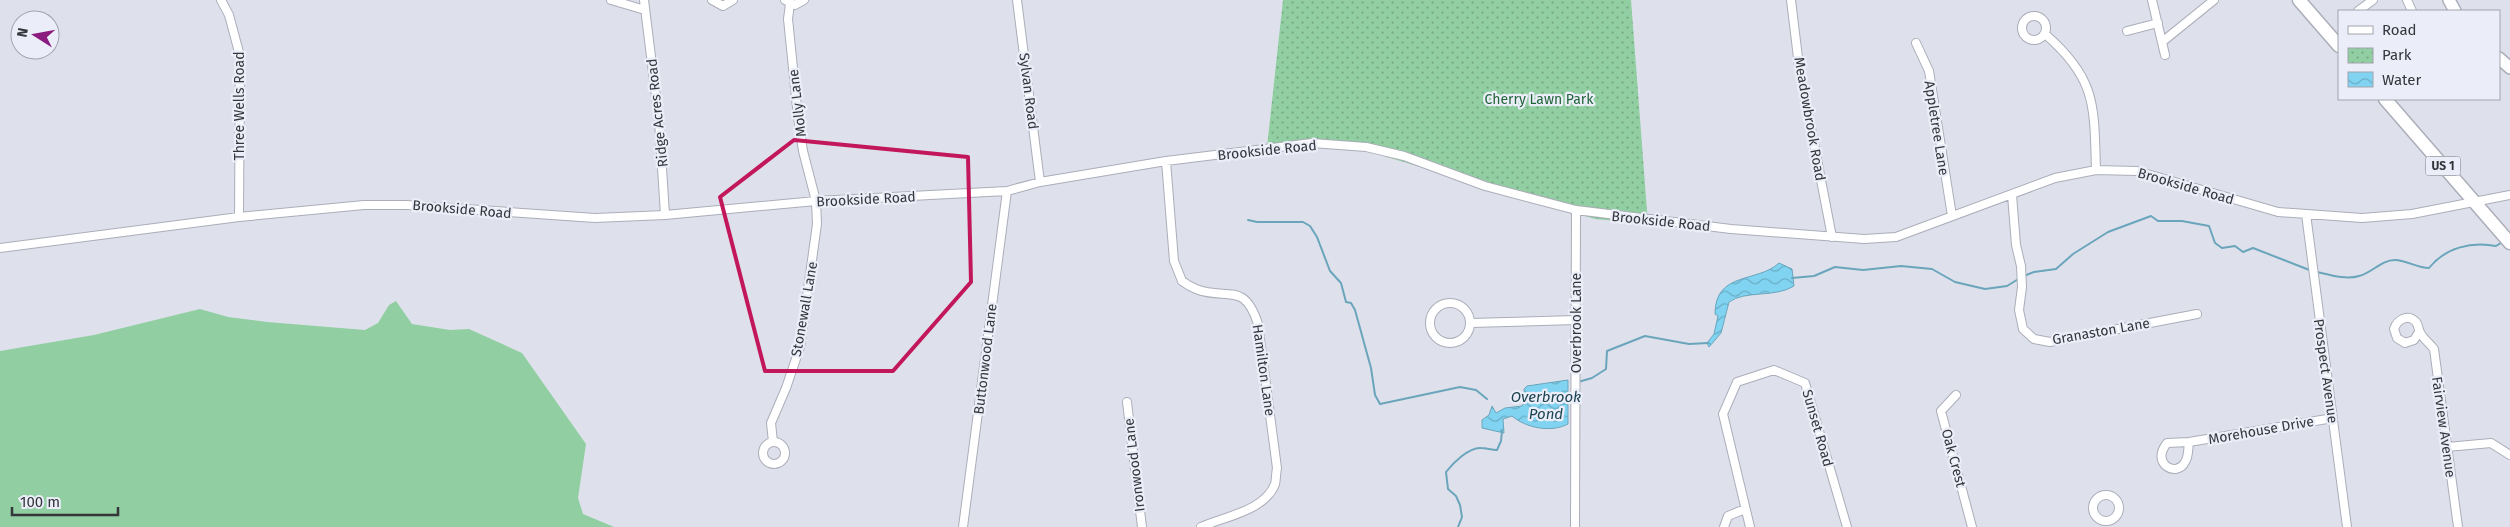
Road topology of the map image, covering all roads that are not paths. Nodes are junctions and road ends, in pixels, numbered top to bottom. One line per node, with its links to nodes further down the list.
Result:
1 (221, 0): 38 (street, Three Wells Road)
2 (611, 0): 15 (street)
3 (644, 0): 4 (street); 15 (street, Ridge Acres Road)
4 (652, 0)
5 (712, 0): 6 (street)
6 (733, 0)
7 (804, 0): 14 (street, Molly Lane)
8 (1017, 0): 29 (street, Sylvan Road)
9 (1791, 0): 40 (street, Meadowbrook Road)
10 (2152, 0): 17 (street)
11 (2214, 0): 20 (street)
12 (2299, 0): 22 (main road)
13 (2373, 0): 16 (street)
14 (787, 2): 33 (street, Molly Lane)
15 (646, 10): 37 (street, Ridge Acres Road)
16 (2359, 10)
17 (2158, 24): 18 (street); 20 (street)
18 (2127, 31)
19 (2045, 34): 28 (street)
20 (2162, 42): 23 (street)
21 (1916, 43): 39 (street, Appletree Lane)
22 (2338, 45)
23 (2165, 55)
24 (2500, 59): 25 (street)
25 (2510, 68)
26 (2386, 100): 34 (main road, US 1)
27 (1166, 161): 29 (street, Brookside Road); 35 (street, Brookside Road); 57 (street, Hamilton Lane)
28 (2096, 170): 31 (street, Brookside Road); 36 (street, Brookside Road)
29 (1040, 182): 30 (street, Brookside Road)
30 (1006, 191): 33 (street, Brookside Road); 55 (street, Buttonwood Lane)
31 (2012, 195): 39 (street, Brookside Road); 43 (street, Granaston Lane)
32 (2510, 196): 34 (street, Brookside Road)
33 (816, 201): 37 (street, Brookside Road); 50 (street, Stonewall Lane)
34 (2475, 203): 36 (street, Brookside Road); 41 (main road, US 1)
35 (1576, 210): 40 (street, Brookside Road); 44 (street, Overbrook Lane)
36 (2306, 214): 49 (street, Prospect Avenue)
37 (665, 215): 38 (street, Brookside Road)
38 (239, 216): 42 (street, Brookside Road)
39 (1952, 216): 40 (street, Brookside Road)
40 (1832, 237)
41 (2510, 243)
42 (0, 248)
43 (2197, 314)
44 (1576, 320): 45 (street); 58 (street, Overbrook Lane)
45 (1470, 323): 45 (street)
46 (2419, 332): 52 (street, Fairview Avenue)
47 (1956, 395): 62 (street, Oak Crest)
48 (1127, 402): 56 (street, Ironwood Lane)
49 (2333, 418): 51 (street, Morehouse Drive); 63 (street, Prospect Avenue)
50 (773, 442)
51 (2189, 442)
52 (2447, 447): 53 (street); 64 (street, Fairview Avenue)
53 (2510, 455)
54 (1745, 509): 59 (street); 60 (street, Sunset Road); 61 (street, Sunset Road)
55 (963, 527)
56 (1142, 527)
57 (1200, 527)
58 (1575, 527)
59 (1724, 527)
60 (1750, 527)
61 (1847, 527)
62 (1972, 527)
63 (2347, 527)
64 (2458, 527)

